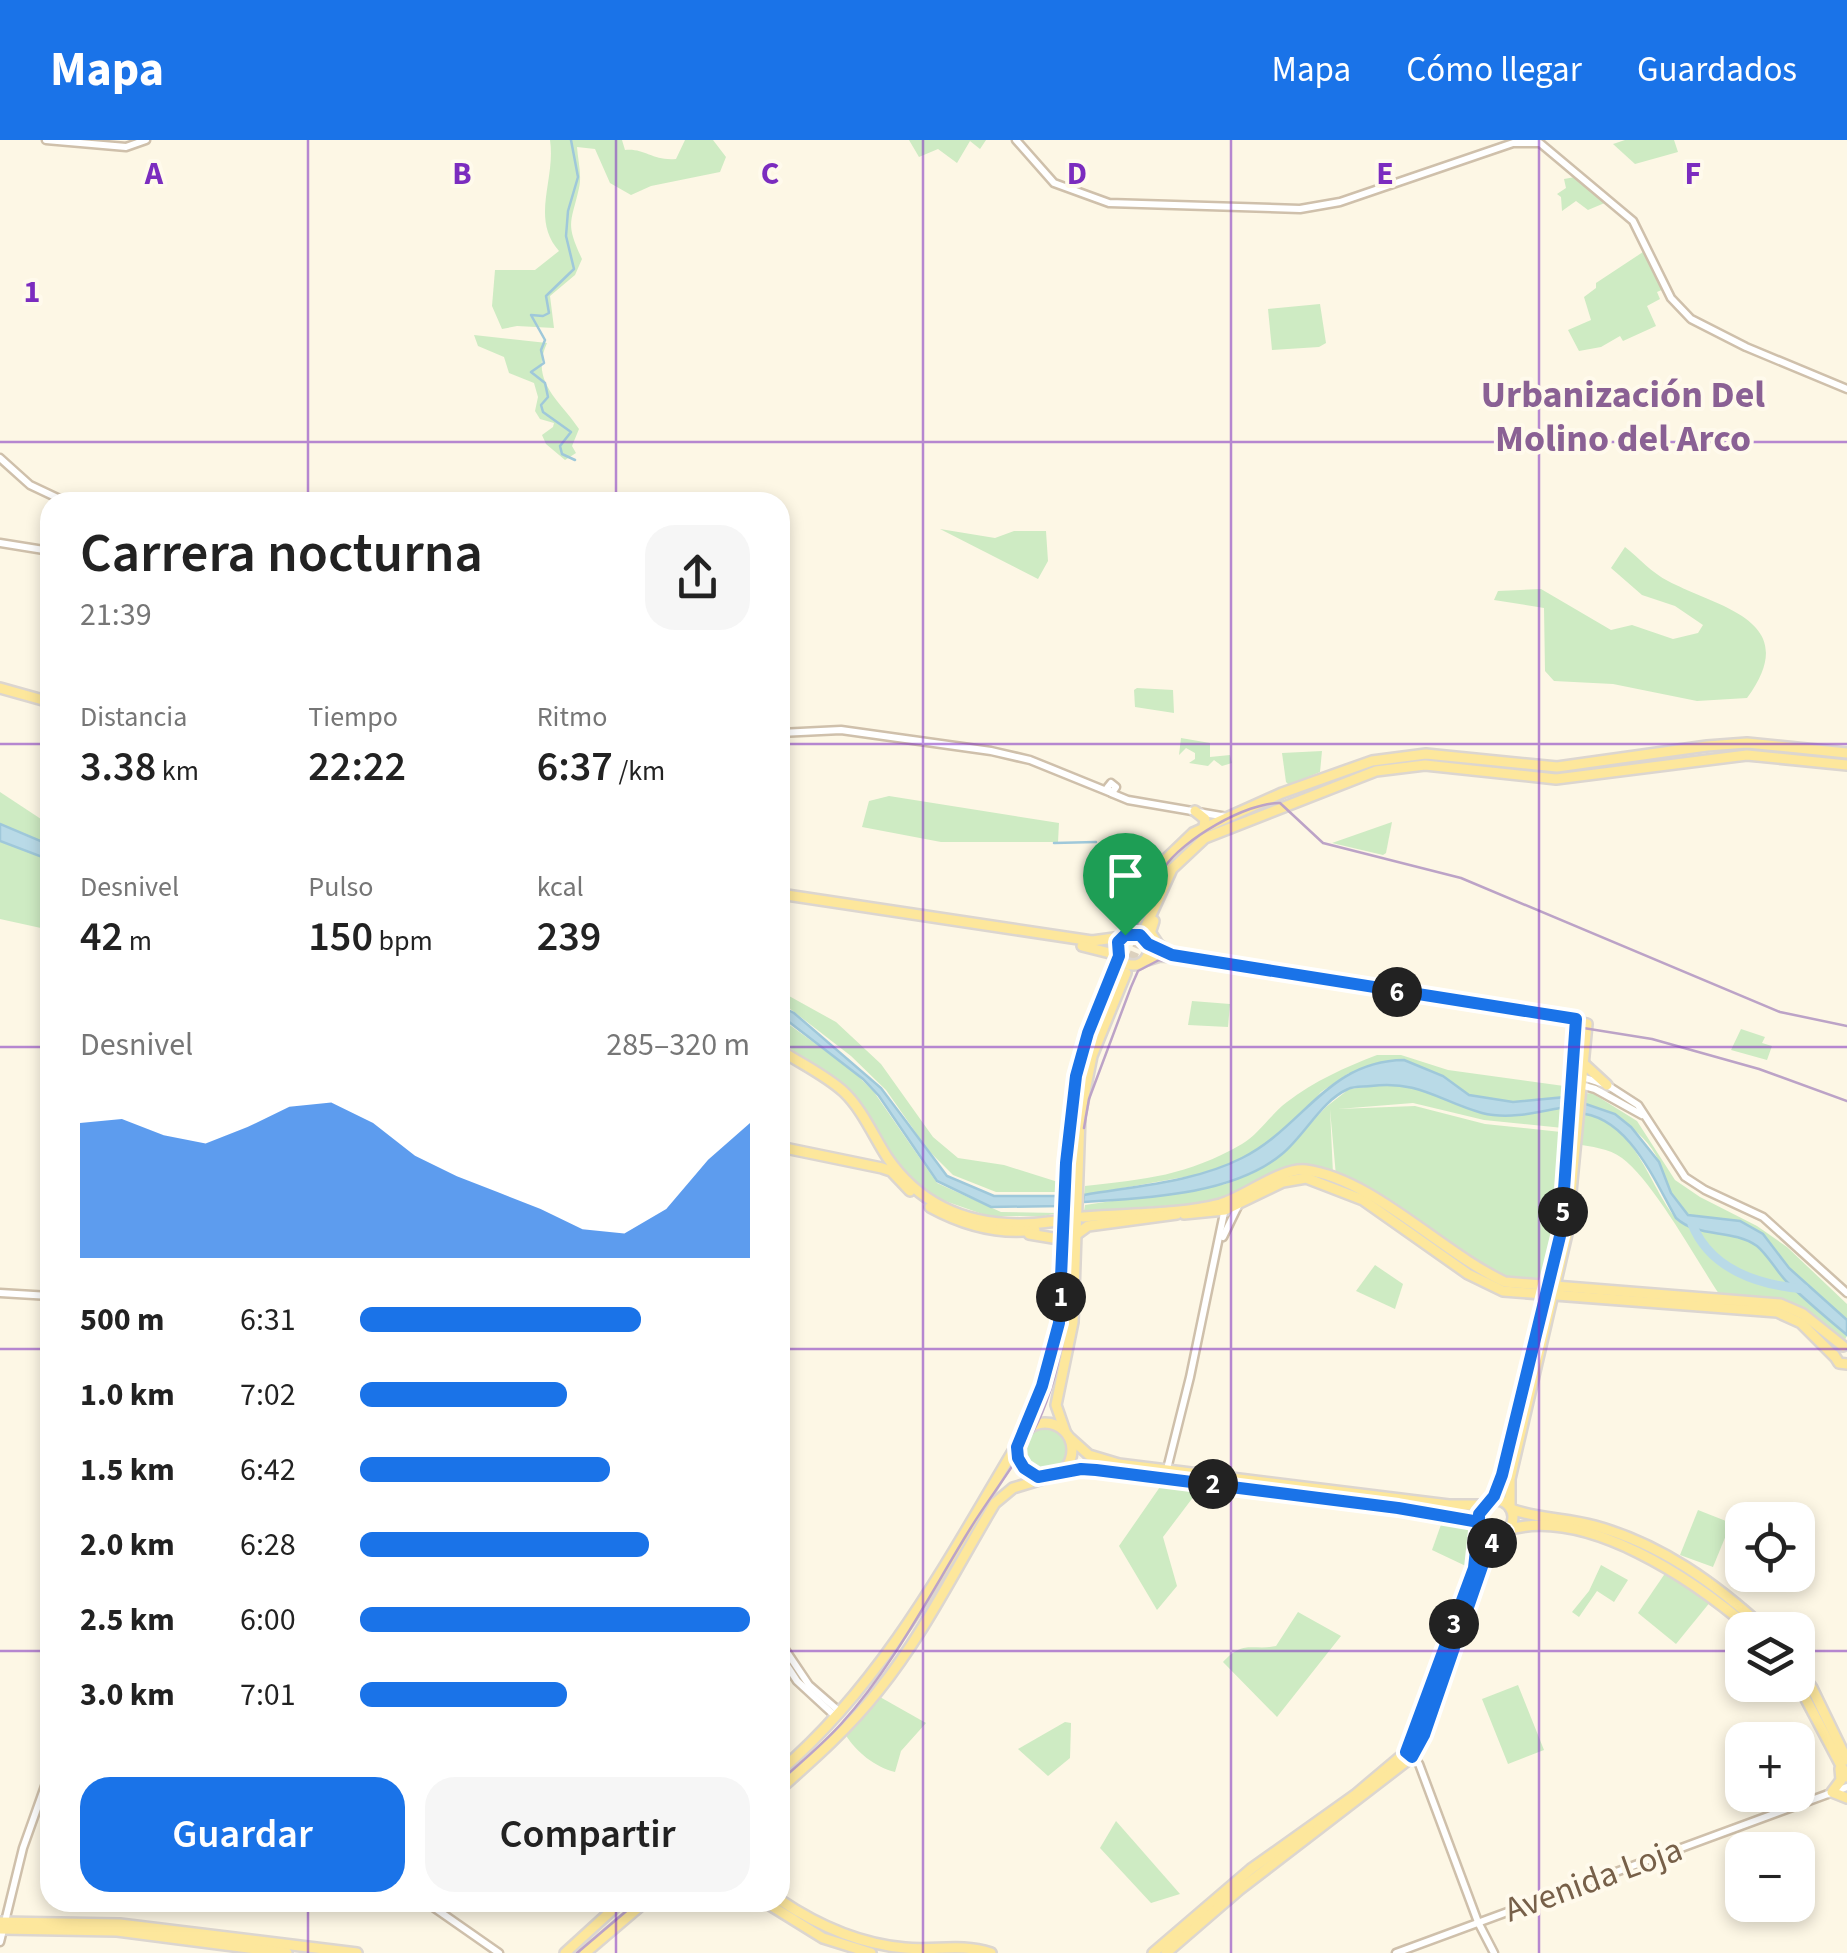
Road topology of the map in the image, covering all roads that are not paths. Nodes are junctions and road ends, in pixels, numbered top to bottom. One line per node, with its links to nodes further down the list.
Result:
1 (46, 140): 2 (street)
2 (146, 140)
3 (1016, 140): 4 (street)
4 (1847, 389)
5 (0, 458): 6 (street)
6 (45, 492)
7 (0, 543): 8 (street)
8 (40, 549)
9 (0, 686): 10 (main road)
10 (40, 697)
11 (790, 732): 17 (street)
12 (1847, 753): 14 (main road)
13 (1847, 765): 21 (main road)
14 (1298, 789): 15 (main road); 16 (main road)
15 (1282, 793): 16 (main road); 18 (main road)
16 (1273, 802): 21 (main road)
17 (1195, 811): 18 (street); 19 (main road)
18 (1227, 817): 19 (main road)
19 (1204, 827): 22 (main road)
20 (790, 898): 23 (main road)
21 (1146, 927): 24 (main road); 26 (main road)
22 (1124, 936): 23 (main road); 24 (main road); 25 (main road)
23 (1084, 943): 25 (main road)
24 (1148, 943): 26 (main road); 27 (main road)
25 (1112, 953): 27 (main road); 28 (main road); 28 (main road)
26 (1172, 955): 27 (main road); 29 (main road)
27 (1142, 962): 33 (main road)
28 (1109, 982): 32 (main road)
29 (1581, 1021): 31 (main road); 34 (main road)
30 (790, 1057): 37 (main road)
31 (1582, 1062): 34 (main road); 35 (main road)
32 (1076, 1076): 33 (main road); 41 (main road)
33 (1089, 1078): 41 (main road)
34 (1576, 1084): 35 (street); 36 (street); 52 (main road)
35 (1607, 1085): 36 (street)
36 (1643, 1116): 54 (street)
37 (879, 1144): 39 (main road); 40 (main road)
38 (790, 1149): 40 (main road)
39 (887, 1156): 40 (main road); 47 (main road)
40 (872, 1165): 47 (main road)
41 (1071, 1188): 44 (main road); 46 (main road)
42 (1239, 1204): 43 (main road); 51 (street); 52 (main road)
43 (1226, 1206): 45 (main road); 46 (main road); 51 (street); 52 (main road)
44 (1065, 1210): 47 (main road); 50 (main road)
45 (1178, 1214): 46 (main road); 49 (main road)
46 (1080, 1215): 49 (main road)
47 (978, 1224): 48 (main road); 50 (main road)
48 (1057, 1224)
49 (1077, 1234): 58 (main road)
50 (1064, 1240): 59 (main road)
51 (1220, 1242): 61 (street)
52 (1551, 1292): 56 (main road); 57 (main road); 63 (main road); 64 (main road)
53 (0, 1293): 55 (street)
54 (1847, 1293)
55 (40, 1295)
56 (1846, 1345): 57 (main road)
57 (1842, 1362)
58 (1067, 1434): 59 (main road); 60 (main road); 61 (main road)
59 (1021, 1437): 62 (main road); 73 (main road)
60 (1058, 1474): 61 (main road); 62 (main road)
61 (1166, 1474): 63 (main road); 65 (main road)
62 (1046, 1478): 78 (main road)
63 (1486, 1504): 64 (main road); 65 (main road)
64 (1510, 1508): 66 (main road); 68 (main road)
65 (1480, 1523): 66 (main road); 74 (main road)
66 (1506, 1531): 67 (main road); 74 (main road)
67 (1730, 1612)
68 (1744, 1612)
69 (790, 1657): 73 (street)
70 (790, 1669): 73 (street)
71 (1815, 1695): 76 (main road)
72 (1808, 1702): 76 (main road)
73 (839, 1715): 75 (main road)
74 (1409, 1755): 88 (street); 98 (main road); 99 (main road)
75 (790, 1762)
76 (1843, 1762): 77 (main road); 80 (main road)
77 (1847, 1778)
78 (790, 1779)
79 (1847, 1787): 80 (street, Avenida Loja)
80 (1832, 1792): 81 (main road); 88 (street, Avenida Loja)
81 (1847, 1798)
82 (40, 1799): 89 (street)
83 (790, 1906): 97 (main road)
84 (440, 1912): 93 (street)
85 (610, 1912): 94 (main road)
86 (633, 1912): 95 (main road)
87 (781, 1912): 96 (main road)
88 (1478, 1922): 100 (street, Avenida Loja); 101 (street)
89 (2, 1925): 90 (street); 91 (main road); 92 (main road)
90 (0, 1942)
91 (286, 1953)
92 (356, 1953)
93 (499, 1953)
94 (565, 1953)
95 (585, 1953)
96 (872, 1953)
97 (991, 1953)
98 (1153, 1953)
99 (1166, 1953)
100 (1396, 1953)
101 (1494, 1953)

